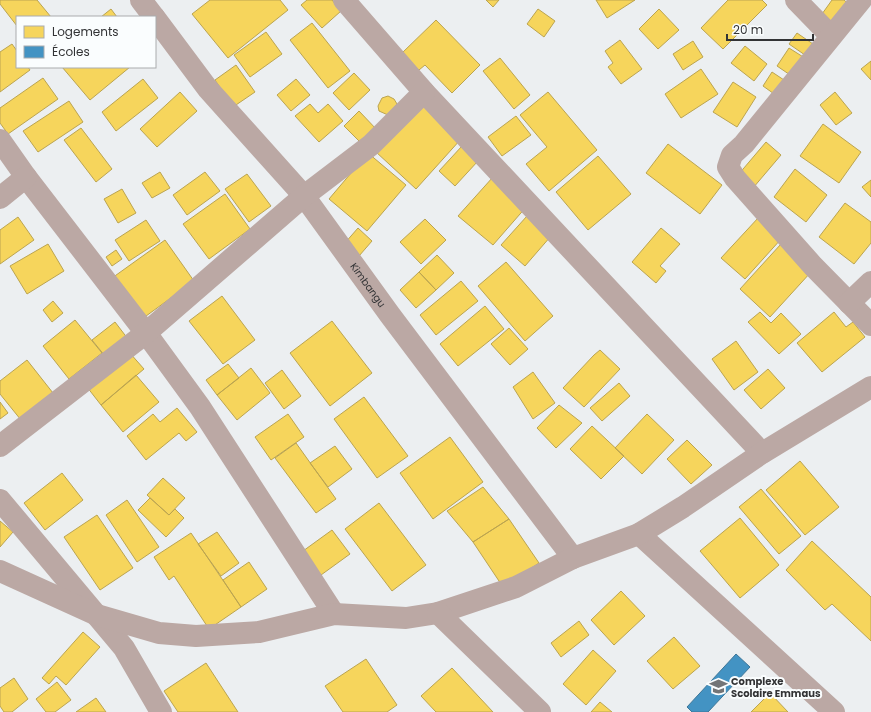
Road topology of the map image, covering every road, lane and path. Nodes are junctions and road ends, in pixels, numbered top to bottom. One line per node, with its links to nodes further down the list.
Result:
1 (141, 0): 5 (street, Kimbangu)
2 (344, 0): 8 (street)
3 (796, 0): 7 (street)
4 (861, 0): 7 (street)
5 (153, 16)
6 (156, 21): 11 (street, Kimbangu)
7 (831, 36): 14 (street)
8 (424, 92): 11 (street); 19 (street)
9 (0, 140): 10 (street)
10 (26, 176): 12 (street); 16 (street)
11 (304, 196): 16 (street); 22 (street, Kimbangu)
12 (0, 198)
13 (871, 282): 14 (street)
14 (849, 303): 15 (street)
15 (871, 325)
16 (146, 333): 18 (street); 25 (street)
17 (871, 386): 19 (street)
18 (0, 446)
19 (762, 453): 21 (street)
20 (0, 500): 26 (street)
21 (639, 534): 22 (street); 29 (street)
22 (573, 558): 24 (street)
23 (0, 571): 26 (street)
24 (438, 613): 25 (street); 27 (street)
25 (334, 614): 26 (street)
26 (97, 615): 28 (street)
27 (537, 711)
28 (161, 712)
29 (834, 712)

